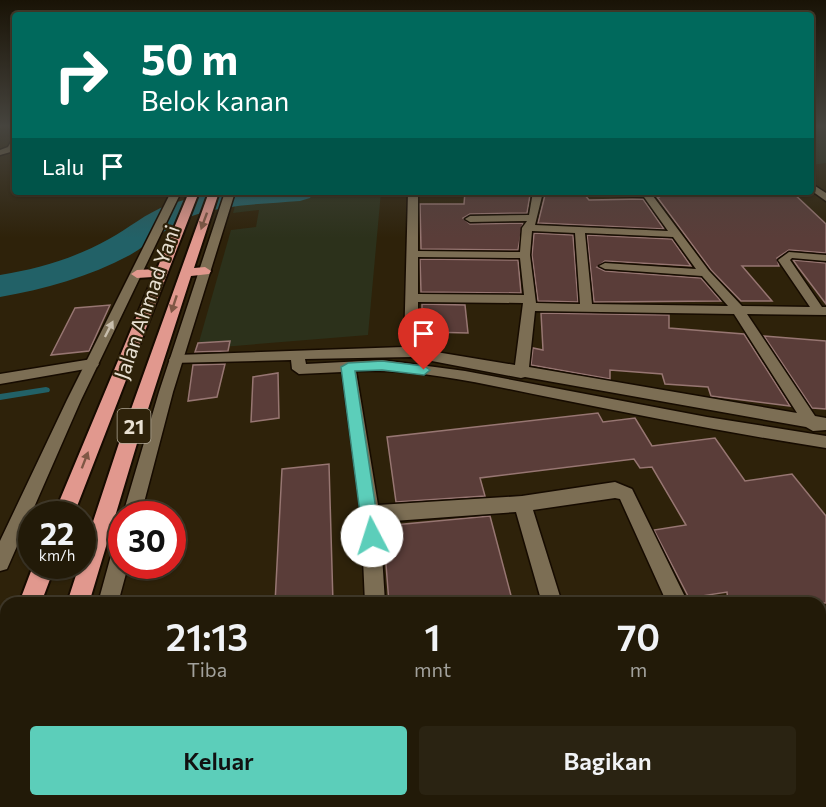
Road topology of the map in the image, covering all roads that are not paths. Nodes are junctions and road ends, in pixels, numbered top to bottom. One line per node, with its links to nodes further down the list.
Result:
1 (814, 189): 9 (street)
2 (175, 195): 22 (street)
3 (193, 195): 19 (highway, Jalan Ahmad Yani / 21)
4 (213, 195): 20 (highway, Jalan Ahmad Yani / 21, one-way to 20)
5 (229, 195): 18 (street)
6 (413, 195): 14 (street)
7 (537, 195): 11 (street)
8 (647, 195): 13 (street)
9 (826, 198)
10 (470, 219): 11 (street)
11 (530, 223): 12 (street); 15 (street)
12 (580, 231): 13 (street); 25 (street)
13 (675, 234): 21 (street)
14 (413, 254): 15 (street); 23 (street)
15 (525, 255): 24 (street)
16 (826, 258): 27 (street)
17 (605, 266): 21 (street)
18 (205, 271): 20 (highway); 29 (street)
19 (161, 273): 22 (highway); 36 (highway, Jalan Ahmad Yani / 21, one-way to 19)
20 (185, 273): 44 (highway, Jalan Ahmad Yani / 21, one-way to 44)
21 (705, 273): 26 (street)
22 (137, 274): 31 (street, one-way to 22)
23 (413, 298): 24 (street); 28 (street)
24 (529, 303): 25 (street); 33 (street)
25 (586, 306): 26 (street)
26 (737, 308): 27 (street); 35 (street)
27 (822, 311)
28 (411, 352): 30 (street); 33 (street)
29 (176, 360): 30 (street); 37 (street)
30 (298, 360): 32 (street)
31 (92, 364): 34 (street); 40 (street)
32 (348, 367): 35 (street); 39 (street)
33 (521, 373): 35 (street)
34 (0, 379)
35 (819, 432)
36 (69, 501)
37 (136, 501)
38 (522, 504): 39 (street); 47 (street); 48 (street)
39 (370, 514): 46 (street)
40 (0, 562)
41 (39, 579): 43 (highway)
42 (115, 579): 45 (street)
43 (32, 597)
44 (80, 597)
45 (110, 597)
46 (375, 597)
47 (550, 597)
48 (675, 597)

